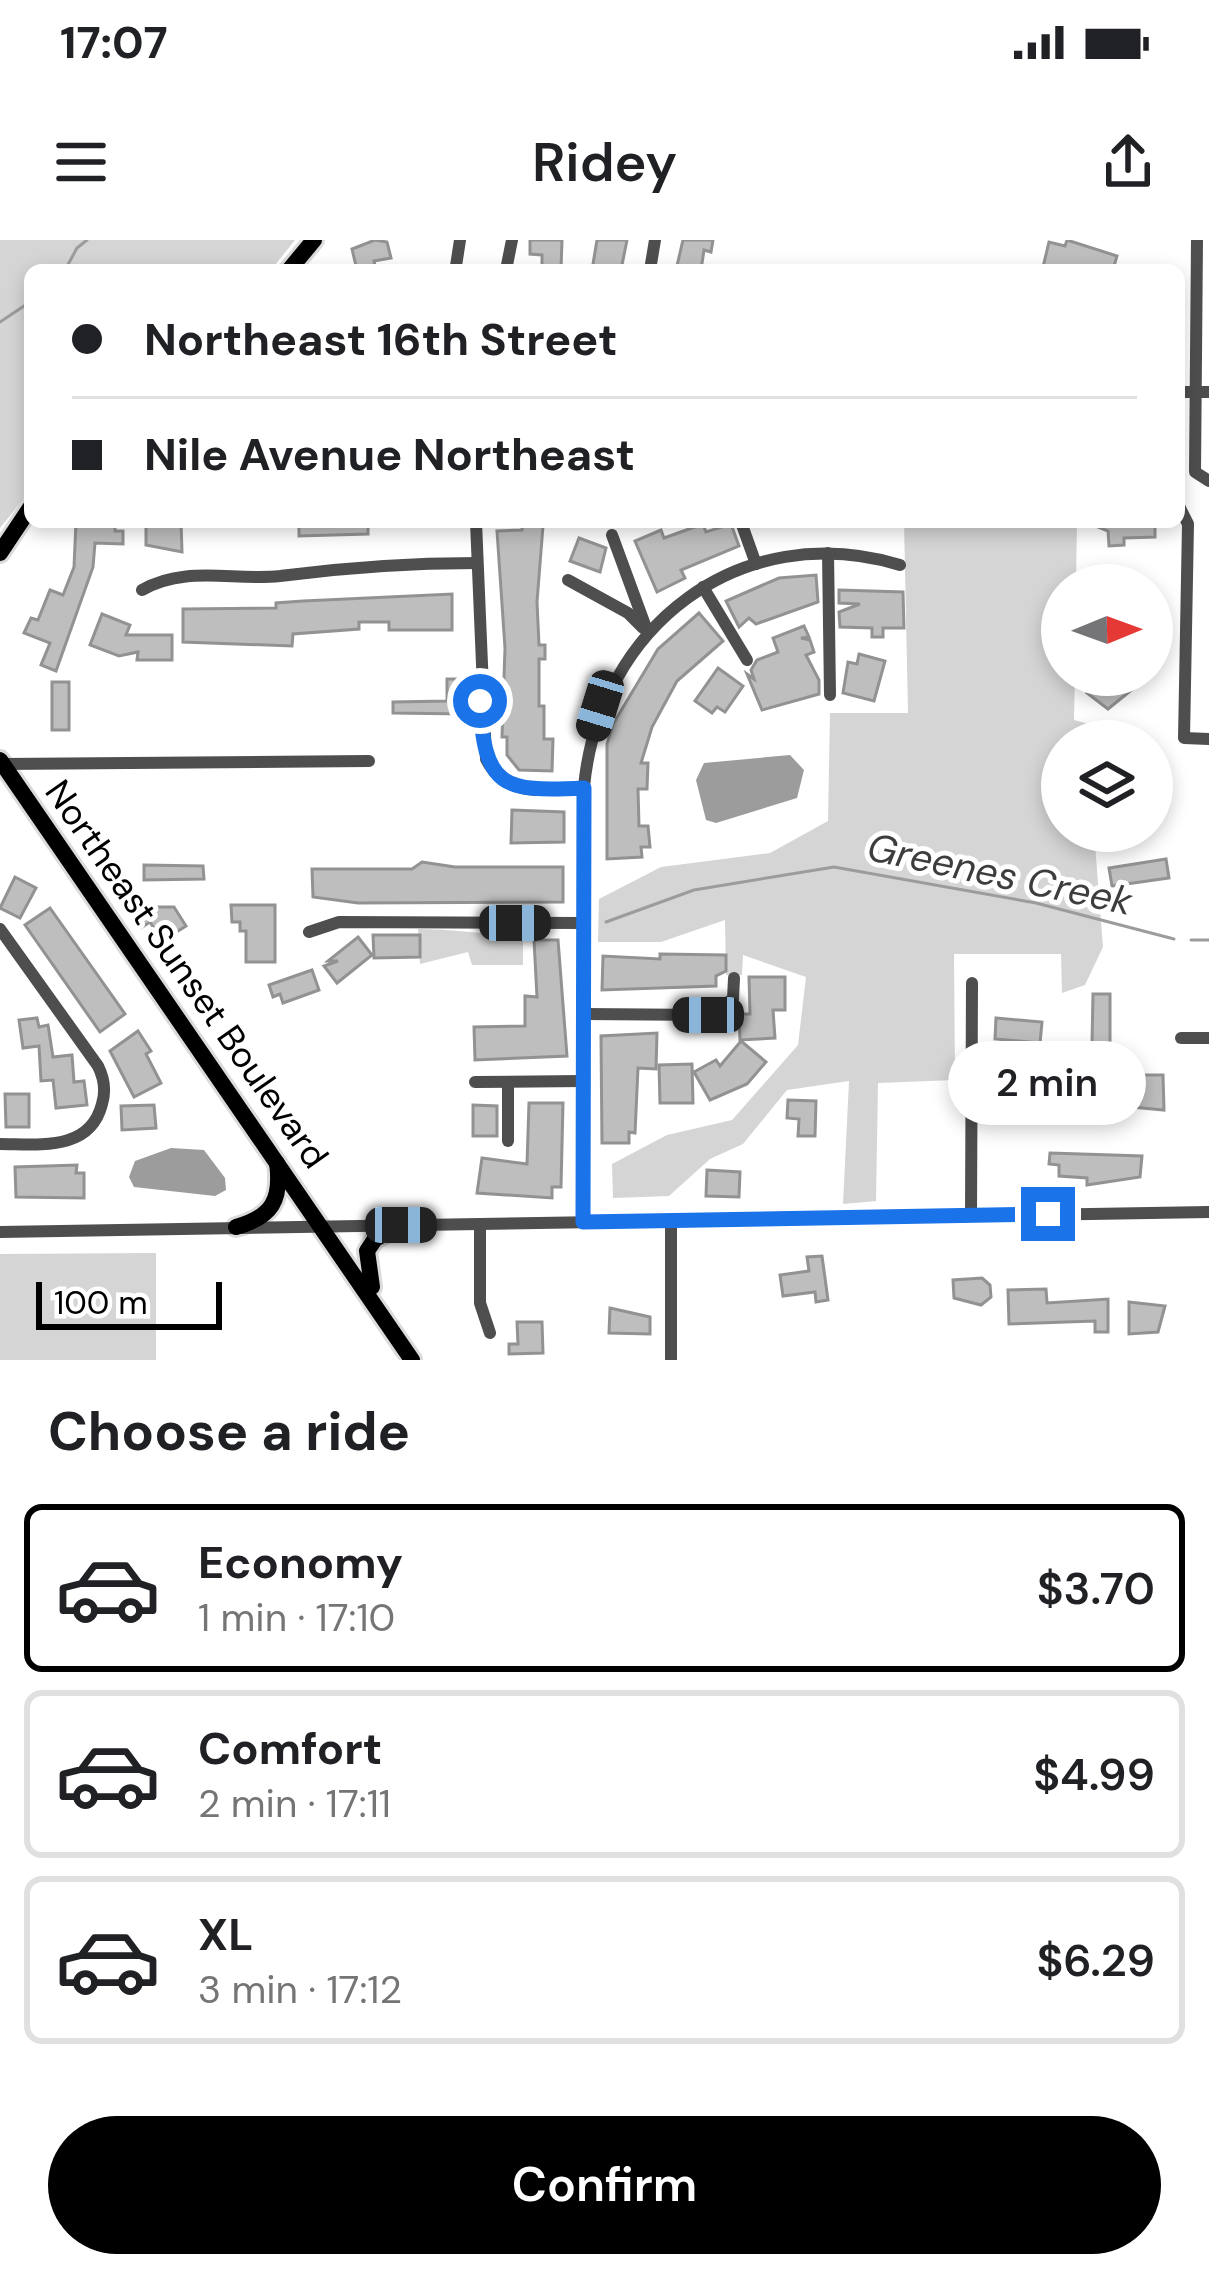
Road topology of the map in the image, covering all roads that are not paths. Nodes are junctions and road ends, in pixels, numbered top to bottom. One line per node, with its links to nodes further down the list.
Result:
1 (314, 240): 3 (main road)
2 (1197, 240): 4 (street)
3 (294, 264)
4 (1202, 392): 5 (street)
5 (1209, 481)
6 (24, 517): 11 (main road)
7 (1185, 518): 22 (street)
8 (476, 528): 13 (street)
9 (743, 528): 14 (street)
10 (612, 535): 19 (street)
11 (0, 553)
12 (828, 553): 14 (street); 15 (street); 21 (street)
13 (477, 562): 18 (street); 25 (street)
14 (756, 564): 17 (street)
15 (900, 566)
16 (568, 580): 19 (street)
17 (704, 587): 19 (street); 20 (street)
18 (142, 590)
19 (648, 633): 25 (street)
20 (747, 659)
21 (830, 695)
22 (1209, 739)
23 (369, 761): 24 (street)
24 (2, 769): 39 (main road, Northeast Sunset Boulevard)
25 (584, 788): 26 (street)
26 (584, 923): 28 (street); 31 (street)
27 (0, 929): 38 (street)
28 (309, 932)
29 (734, 978): 31 (street)
30 (972, 983): 41 (street)
31 (584, 1014): 36 (street)
32 (1209, 1037): 33 (street)
33 (1180, 1038)
34 (476, 1082): 35 (street)
35 (508, 1082): 36 (street); 37 (street)
36 (583, 1082): 43 (street)
37 (508, 1141)
38 (0, 1144)
39 (277, 1162): 45 (main road, Northeast Sunset Boulevard); 47 (main road)
40 (1209, 1212): 41 (street)
41 (971, 1216): 42 (street)
42 (671, 1221): 43 (street); 52 (street)
43 (583, 1222): 44 (street)
44 (480, 1224): 46 (street); 50 (street)
45 (322, 1225): 46 (street); 47 (street); 49 (main road, Northeast Sunset Boulevard)
46 (401, 1225): 49 (main road)
47 (236, 1227): 48 (street)
48 (0, 1232)
49 (377, 1305): 51 (main road, Northeast Sunset Boulevard)
50 (490, 1333)
51 (412, 1360)
52 (671, 1360)

